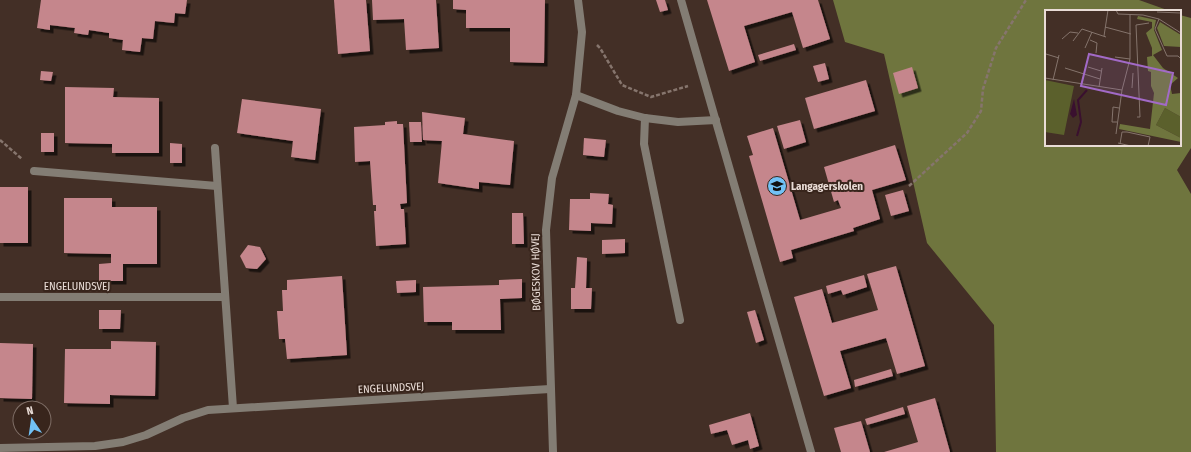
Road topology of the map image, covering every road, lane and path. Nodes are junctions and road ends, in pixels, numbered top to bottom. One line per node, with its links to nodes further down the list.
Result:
1 (578, 0): 4 (street, BØGESKOV HØVEJ)
2 (681, 0): 5 (street)
3 (1026, 0): 13 (path)
4 (582, 32): 5 (path); 6 (street, BØGESKOV HØVEJ)
5 (705, 81): 8 (street)
6 (576, 95): 7 (street); 17 (street, BØGESKOV HØVEJ)
7 (645, 118): 8 (street); 16 (street)
8 (716, 120): 21 (street)
9 (0, 140): 11 (path)
10 (215, 148): 12 (street)
11 (34, 171): 12 (street)
12 (218, 186): 15 (street)
13 (909, 186)
14 (0, 297): 15 (street, ENGELUNDSVEJ)
15 (225, 298): 18 (street)
16 (680, 320)
17 (550, 389): 18 (street, ENGELUNDSVEJ); 20 (street, BØGESKOV HØVEJ)
18 (233, 408): 19 (street, ENGELUNDSVEJ)
19 (0, 448)
20 (553, 452)
21 (811, 452)

